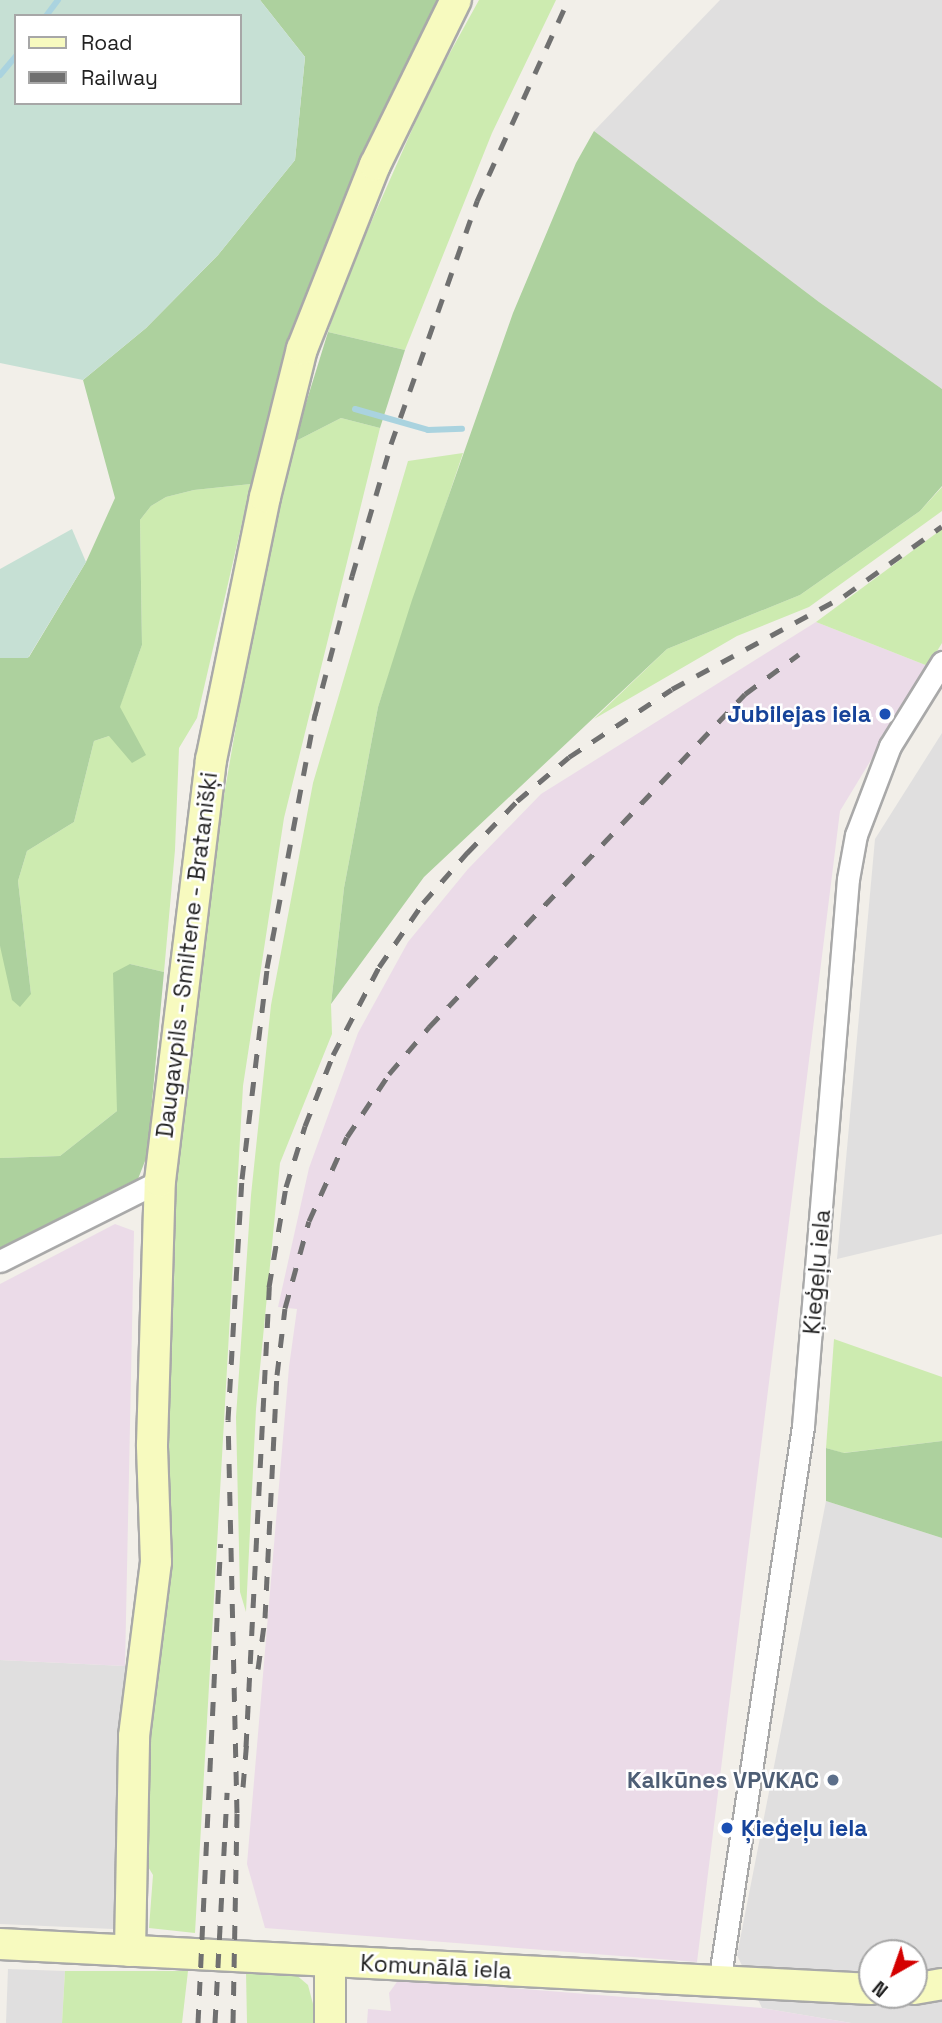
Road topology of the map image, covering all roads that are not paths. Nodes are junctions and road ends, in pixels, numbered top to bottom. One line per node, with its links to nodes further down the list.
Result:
1 (456, 0): 3 (main road, Daugavpils - Smiltene - Bratanišķi)
2 (942, 663): 8 (street, Ķieģeļu iela)
3 (160, 1181): 4 (street); 6 (main road, Daugavpils - Smiltene - Bratanišķi)
4 (0, 1261)
5 (0, 1944): 6 (main road, Komunālā iela)
6 (130, 1951): 7 (main road, Komunālā iela)
7 (330, 1963): 8 (main road, Komunālā iela); 10 (main road)
8 (719, 1983): 9 (main road, Komunālā iela)
9 (858, 1988)
10 (330, 2023)

